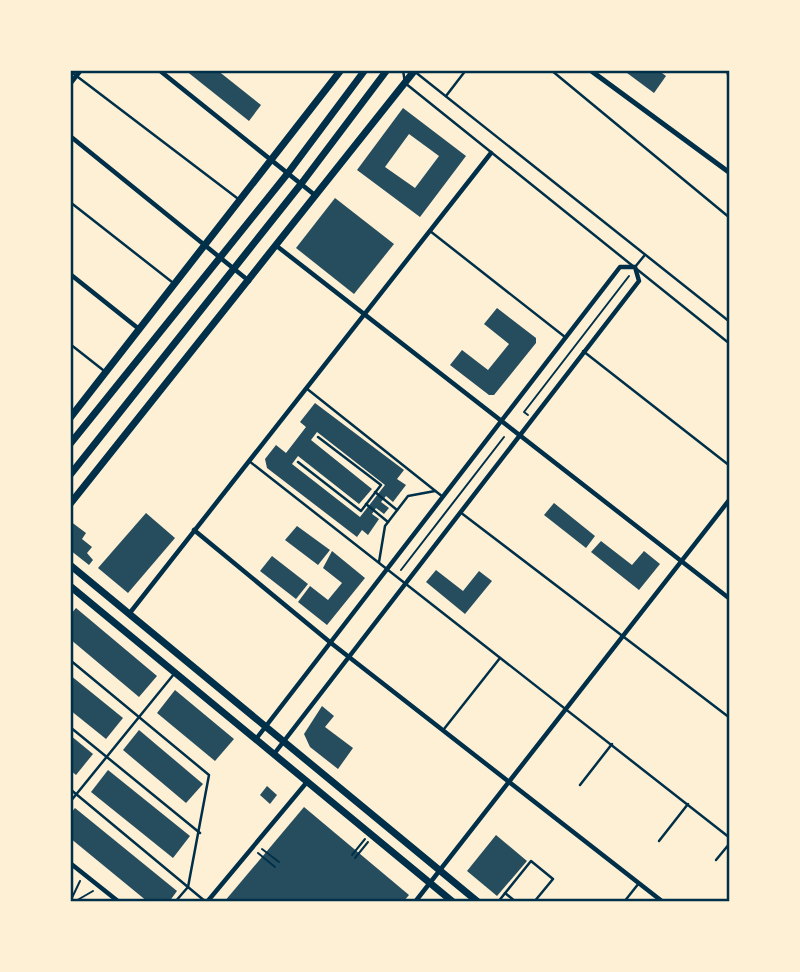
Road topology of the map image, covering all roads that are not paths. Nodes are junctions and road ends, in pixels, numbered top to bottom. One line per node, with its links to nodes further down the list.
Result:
1 (80, 70): 13 (street)
2 (159, 70): 20 (street)
3 (341, 70): 20 (main road)
4 (365, 70): 21 (main road)
5 (387, 70): 23 (main road)
6 (403, 70): 14 (lane)
7 (466, 70): 17 (lane)
8 (551, 70): 27 (lane)
9 (590, 70): 22 (street)
10 (727, 70): 16 (lane)
11 (70, 71): 13 (lane)
12 (415, 71): 14 (main road); 17 (lane)
13 (76, 76): 15 (street); 25 (lane)
14 (405, 83): 19 (lane); 24 (main road)
15 (70, 84)
16 (730, 84)
17 (446, 96): 31 (lane)
18 (70, 136): 29 (street)
19 (491, 153): 28 (street); 34 (lane)
20 (270, 159): 21 (street); 25 (main road)
21 (288, 173): 23 (street); 32 (main road)
22 (730, 173)
23 (301, 184): 24 (street); 33 (main road)
24 (317, 197): 30 (main road)
25 (239, 200): 29 (main road)
26 (70, 202): 37 (lane)
27 (730, 218)
28 (430, 231): 38 (street); 41 (lane)
29 (205, 244): 32 (street); 37 (main road)
30 (278, 247): 36 (main road); 38 (street)
31 (645, 255): 34 (lane); 39 (lane)
32 (221, 256): 33 (street); 51 (main road)
33 (234, 267): 36 (street); 55 (main road)
34 (635, 267): 41 (street); 43 (lane); 44 (street)
35 (70, 274): 40 (street)
36 (249, 281): 61 (main road)
37 (174, 284): 40 (main road)
38 (364, 313): 46 (street); 48 (street)
39 (730, 323)
40 (139, 329): 45 (main road)
41 (567, 339): 48 (street)
42 (70, 344): 45 (lane)
43 (730, 344)
44 (583, 351): 49 (street); 54 (lane)
45 (105, 372): 47 (main road)
46 (306, 388): 52 (street); 56 (lane)
47 (71, 413)
48 (503, 422): 49 (street); 58 (street)
49 (519, 435): 63 (street); 66 (street)
50 (318, 437): 57 (lane)
51 (70, 444)
52 (249, 461): 65 (street); 67 (lane)
53 (299, 463): 60 (lane)
54 (730, 466)
55 (70, 475)
56 (435, 491): 58 (lane); 62 (lane)
57 (375, 492): 60 (lane); 62 (lane)
58 (444, 498): 69 (street)
59 (730, 499): 66 (street)
60 (366, 504): 64 (lane)
61 (70, 505)
62 (397, 510): 64 (lane)
63 (460, 512): 70 (street); 75 (lane)
64 (388, 522): 67 (lane)
65 (194, 530): 74 (street); 76 (street)
66 (681, 561): 73 (street); 75 (street)
67 (378, 563): 69 (lane)
68 (70, 565): 74 (main road)
69 (387, 570): 70 (lane); 76 (street)
70 (405, 583): 77 (street); 78 (lane)
71 (73, 588): 72 (street); 80 (main road)
72 (70, 598)
73 (730, 599)
74 (129, 614): 85 (main road)
75 (624, 635): 81 (street); 83 (lane)
76 (331, 643): 77 (street); 85 (street)
77 (349, 657): 86 (street); 88 (street)
78 (500, 658): 81 (lane); 86 (lane)
79 (70, 660): 82 (lane)
80 (175, 672): 82 (lane); 87 (main road)
81 (566, 708): 89 (lane); 93 (street)
82 (139, 717): 91 (lane); 99 (lane)
83 (730, 718)
84 (70, 727): 91 (lane)
85 (266, 728): 87 (street); 88 (main road)
86 (443, 730): 93 (street)
87 (256, 739): 90 (main road)
88 (283, 742): 90 (street); 105 (main road)
89 (612, 744): 94 (lane); 98 (lane)
90 (274, 754): 92 (main road)
91 (107, 757): 96 (lane); 99 (lane)
92 (307, 781): 106 (main road); 112 (street)
93 (508, 782): 105 (street); 107 (street)
94 (580, 785)
95 (70, 789): 96 (lane)
96 (76, 795): 97 (lane); 108 (lane)
97 (70, 802)
98 (688, 804): 100 (lane); 101 (lane)
99 (200, 833): 108 (lane)
100 (730, 838)
101 (659, 841)
102 (730, 843): 103 (lane)
103 (716, 860)
104 (70, 863): 110 (street)
105 (439, 870): 106 (street); 115 (main road)
106 (430, 883): 113 (street); 114 (main road)
107 (639, 883): 119 (lane); 120 (street)
108 (188, 887): 111 (lane); 112 (lane)
109 (505, 893): 116 (lane); 117 (lane); 118 (lane)
110 (119, 902)
111 (175, 902)
112 (206, 902)
113 (415, 902)
114 (453, 902)
115 (478, 902)
116 (498, 902)
117 (516, 902)
118 (534, 902)
119 (624, 902)
120 (663, 902)

